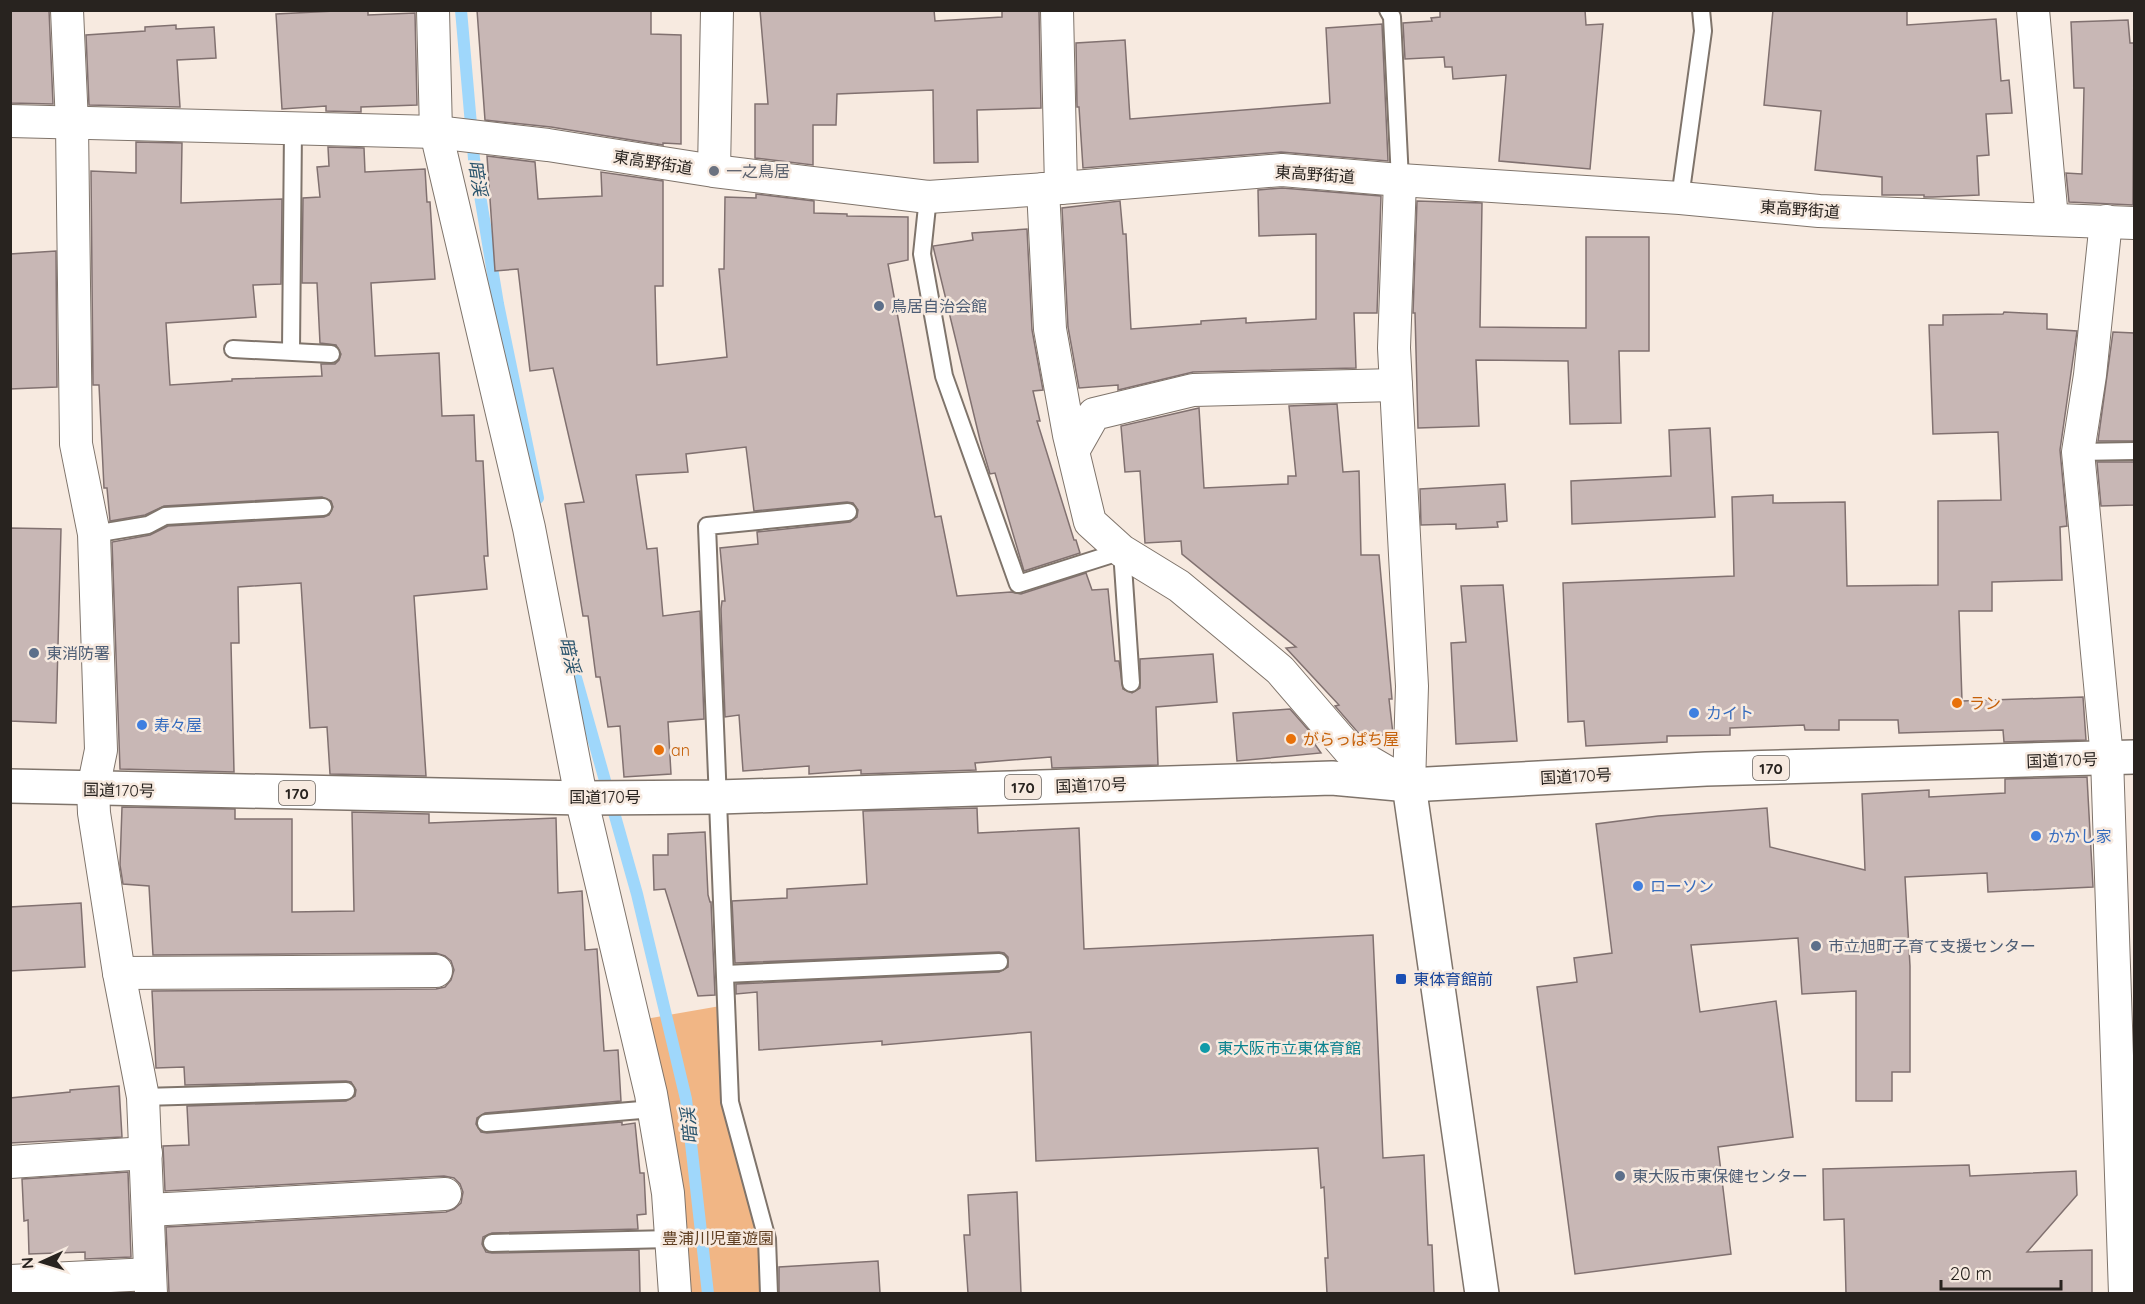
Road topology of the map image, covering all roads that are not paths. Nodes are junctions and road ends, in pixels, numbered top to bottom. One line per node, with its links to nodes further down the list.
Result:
1 (67, 10): 9 (street)
2 (433, 10): 11 (street)
3 (717, 10): 12 (street)
4 (1057, 10): 14 (street)
5 (1388, 10): 13 (lane)
6 (1701, 10): 16 (lane)
7 (2033, 10): 17 (street)
8 (10, 121): 9 (street, 東高野街道)
9 (72, 123): 10 (street, 東高野街道); 28 (street)
10 (293, 128): 11 (street, 東高野街道); 20 (lane)
11 (441, 133): 12 (street, 東高野街道); 36 (street)
12 (714, 171): 15 (street, 東高野街道)
13 (1400, 180): 14 (street, 東高野街道); 16 (street, 東高野街道); 22 (street)
14 (1052, 189): 15 (street, 東高野街道); 23 (street)
15 (928, 197): 29 (lane)
16 (1680, 198): 17 (street, 東高野街道)
17 (2052, 219): 18 (street, 東高野街道)
18 (2120, 222): 25 (street)
19 (233, 349): 20 (lane)
20 (291, 351): 21 (lane)
21 (331, 354)
22 (1396, 385): 23 (street); 32 (street)
23 (1073, 451): 29 (street)
24 (2134, 451): 25 (lane)
25 (2078, 452): 31 (street)
26 (323, 507): 28 (lane)
27 (848, 512): 35 (lane)
28 (94, 534): 34 (street)
29 (1122, 551): 30 (lane); 32 (street)
30 (1131, 683)
31 (2121, 758): 32 (main road, 国道170号 / 170); 56 (street)
32 (1409, 785): 35 (main road, 国道170号 / 170); 55 (main road)
33 (10, 786): 34 (main road, 国道170号 / 170)
34 (93, 789): 36 (main road, 国道170号 / 170); 39 (street)
35 (719, 796): 36 (main road, 国道170号 / 170); 40 (lane)
36 (582, 798): 43 (street)
37 (999, 962): 40 (lane)
38 (436, 971): 39 (street)
39 (119, 973): 42 (street)
40 (725, 974): 54 (lane)
41 (346, 1091): 42 (lane)
42 (143, 1097): 45 (street)
43 (653, 1110): 44 (lane); 49 (street)
44 (486, 1123)
45 (146, 1153): 46 (street); 48 (street)
46 (10, 1162)
47 (445, 1194): 48 (street)
48 (148, 1210): 52 (street)
49 (671, 1239): 50 (lane); 53 (street)
50 (492, 1243)
51 (10, 1281): 52 (street)
52 (151, 1284)
53 (675, 1293)
54 (769, 1293)
55 (1482, 1293)
56 (2125, 1293)

